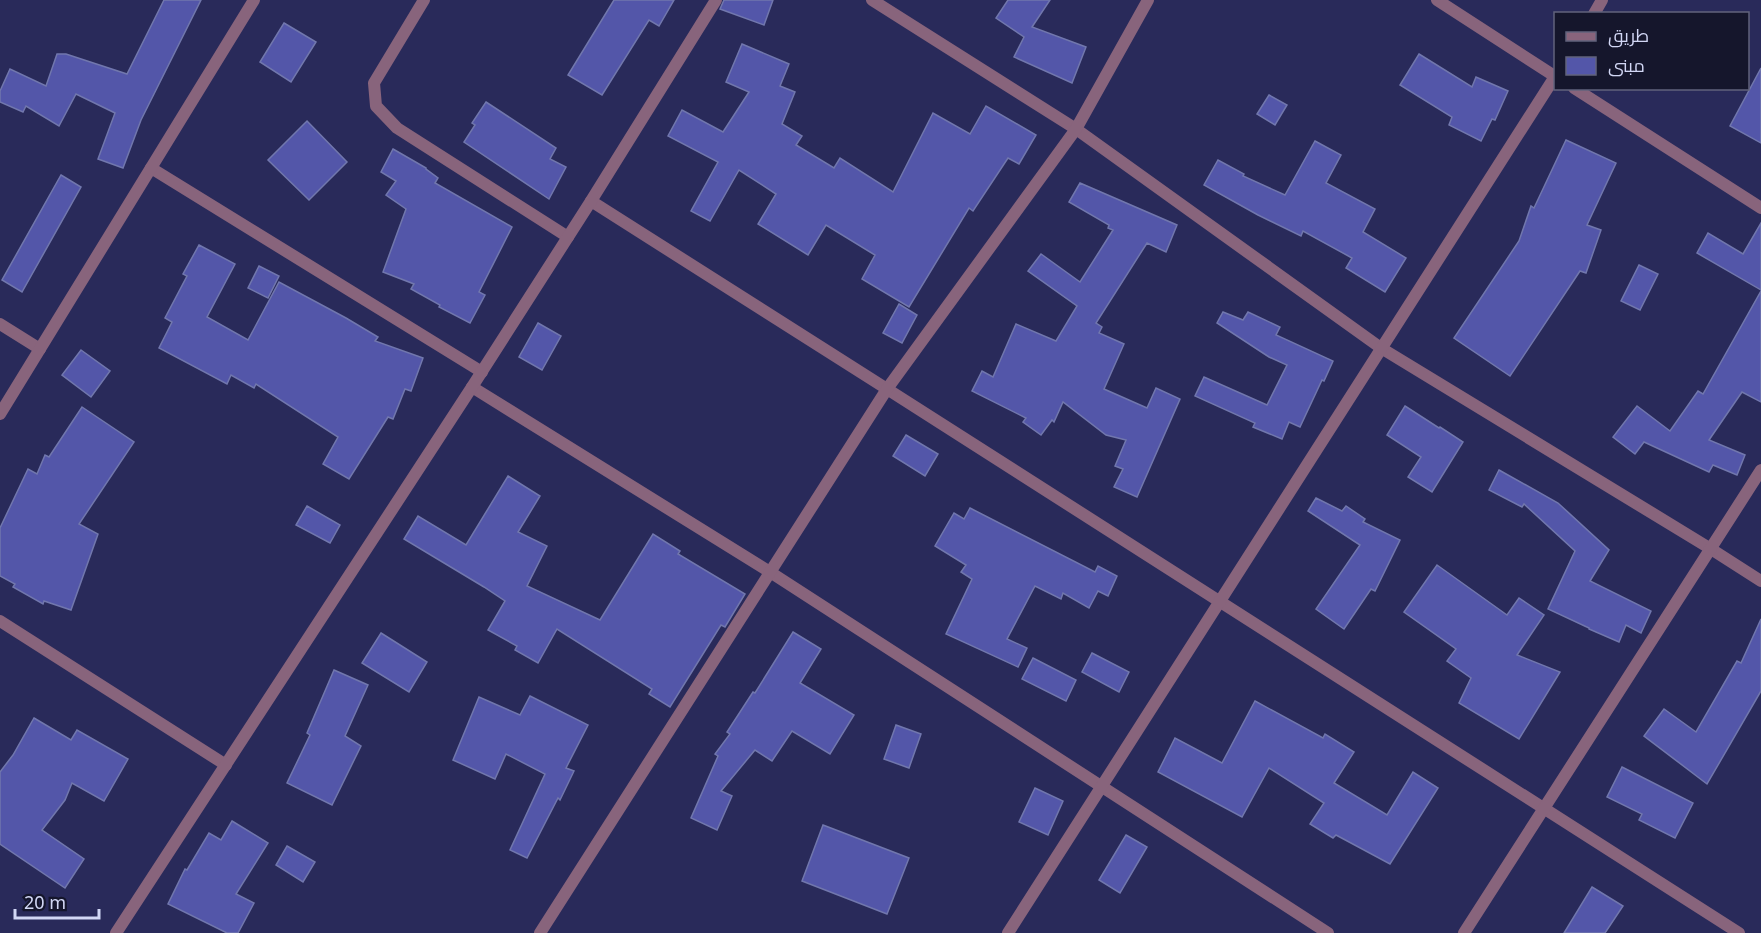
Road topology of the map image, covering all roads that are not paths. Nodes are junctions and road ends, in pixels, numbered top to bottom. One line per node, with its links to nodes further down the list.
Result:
1 (254, 0): 11 (street)
2 (424, 0): 14 (street)
3 (716, 0): 12 (street)
4 (872, 0): 10 (street)
5 (1148, 0): 10 (street)
6 (1437, 0): 7 (street)
7 (1554, 75)
8 (1554, 78): 16 (street)
9 (1577, 90): 13 (street)
10 (1077, 129): 16 (street); 20 (street)
11 (151, 168): 17 (street); 18 (street)
12 (591, 201): 14 (street); 20 (street)
13 (1761, 208)
14 (568, 237): 18 (street)
15 (0, 324): 17 (street)
16 (1381, 348): 23 (street); 26 (street)
17 (40, 349): 21 (street)
18 (482, 372): 19 (street)
19 (472, 387): 24 (street); 28 (street)
20 (887, 389): 24 (street); 26 (street)
21 (0, 414)
22 (1761, 470): 23 (street)
23 (1711, 549): 25 (street); 30 (street)
24 (770, 572): 29 (street); 32 (street)
25 (1761, 581)
26 (1219, 602): 29 (street); 30 (street)
27 (0, 621): 28 (street)
28 (225, 765): 31 (street)
29 (1101, 787): 33 (street); 34 (street)
30 (1544, 809): 35 (street); 36 (street)
31 (121, 932)
32 (540, 933)
33 (1008, 933)
34 (1328, 933)
35 (1464, 933)
36 (1739, 933)

